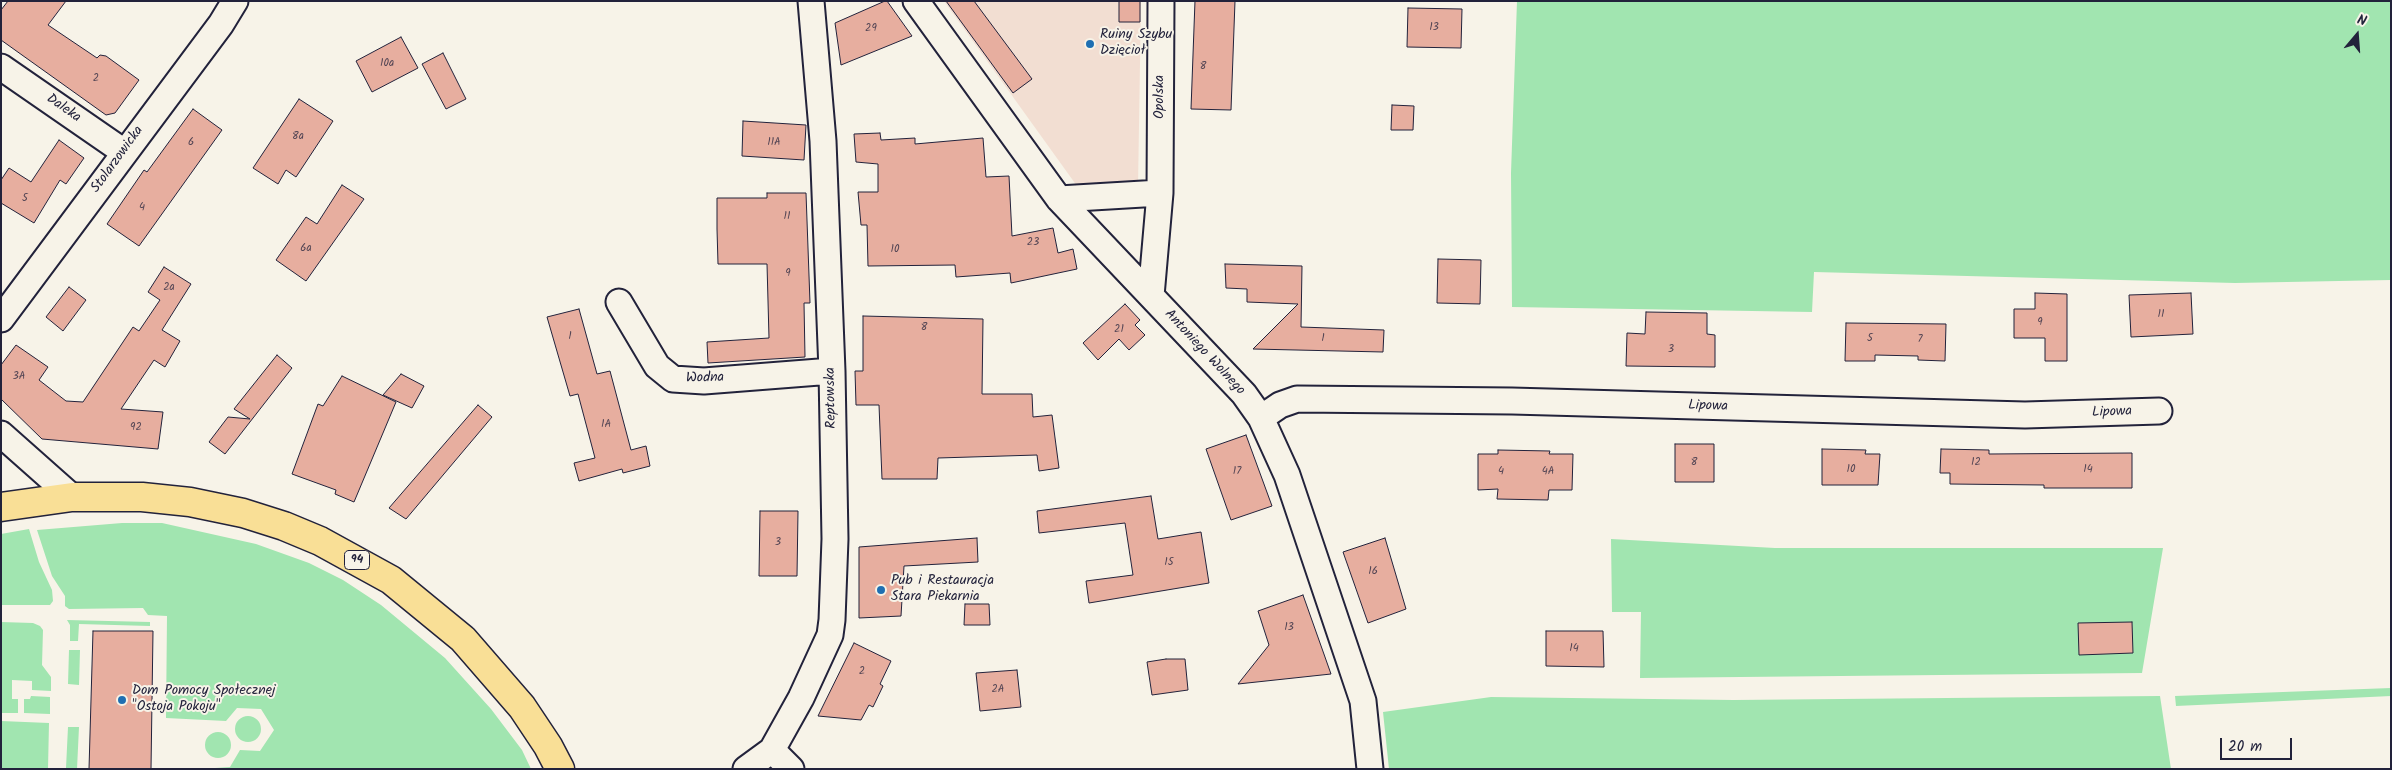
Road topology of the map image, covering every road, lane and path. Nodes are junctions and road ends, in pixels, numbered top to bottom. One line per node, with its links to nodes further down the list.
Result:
1 (235, 1): 6 (street, Stolarzowicka)
2 (811, 1): 12 (street, Reptowska)
3 (916, 1): 8 (street, Antoniego Wolnego)
4 (1161, 1): 7 (street, Opolska)
5 (1, 67): 6 (street, Daleka)
6 (124, 152): 11 (street, Stolarzowicka)
7 (1160, 193): 8 (street); 9 (street, Opolska)
8 (1059, 199): 9 (street, Antoniego Wolnego)
9 (1152, 296): 14 (street, Antoniego Wolnego)
10 (619, 302): 12 (street, Wodna)
11 (1, 319)
12 (832, 371): 18 (street, Reptowska)
13 (2159, 411): 14 (street, Lipowa)
14 (1261, 418): 22 (street, Antoniego Wolnego)
15 (1, 434): 16 (street)
16 (72, 497): 17 (main road, 94); 19 (main road, 94)
17 (1, 507)
18 (772, 750): 20 (street, Reptowska); 21 (street)
19 (560, 769)
20 (746, 769)
21 (791, 769)
22 (1370, 769)

